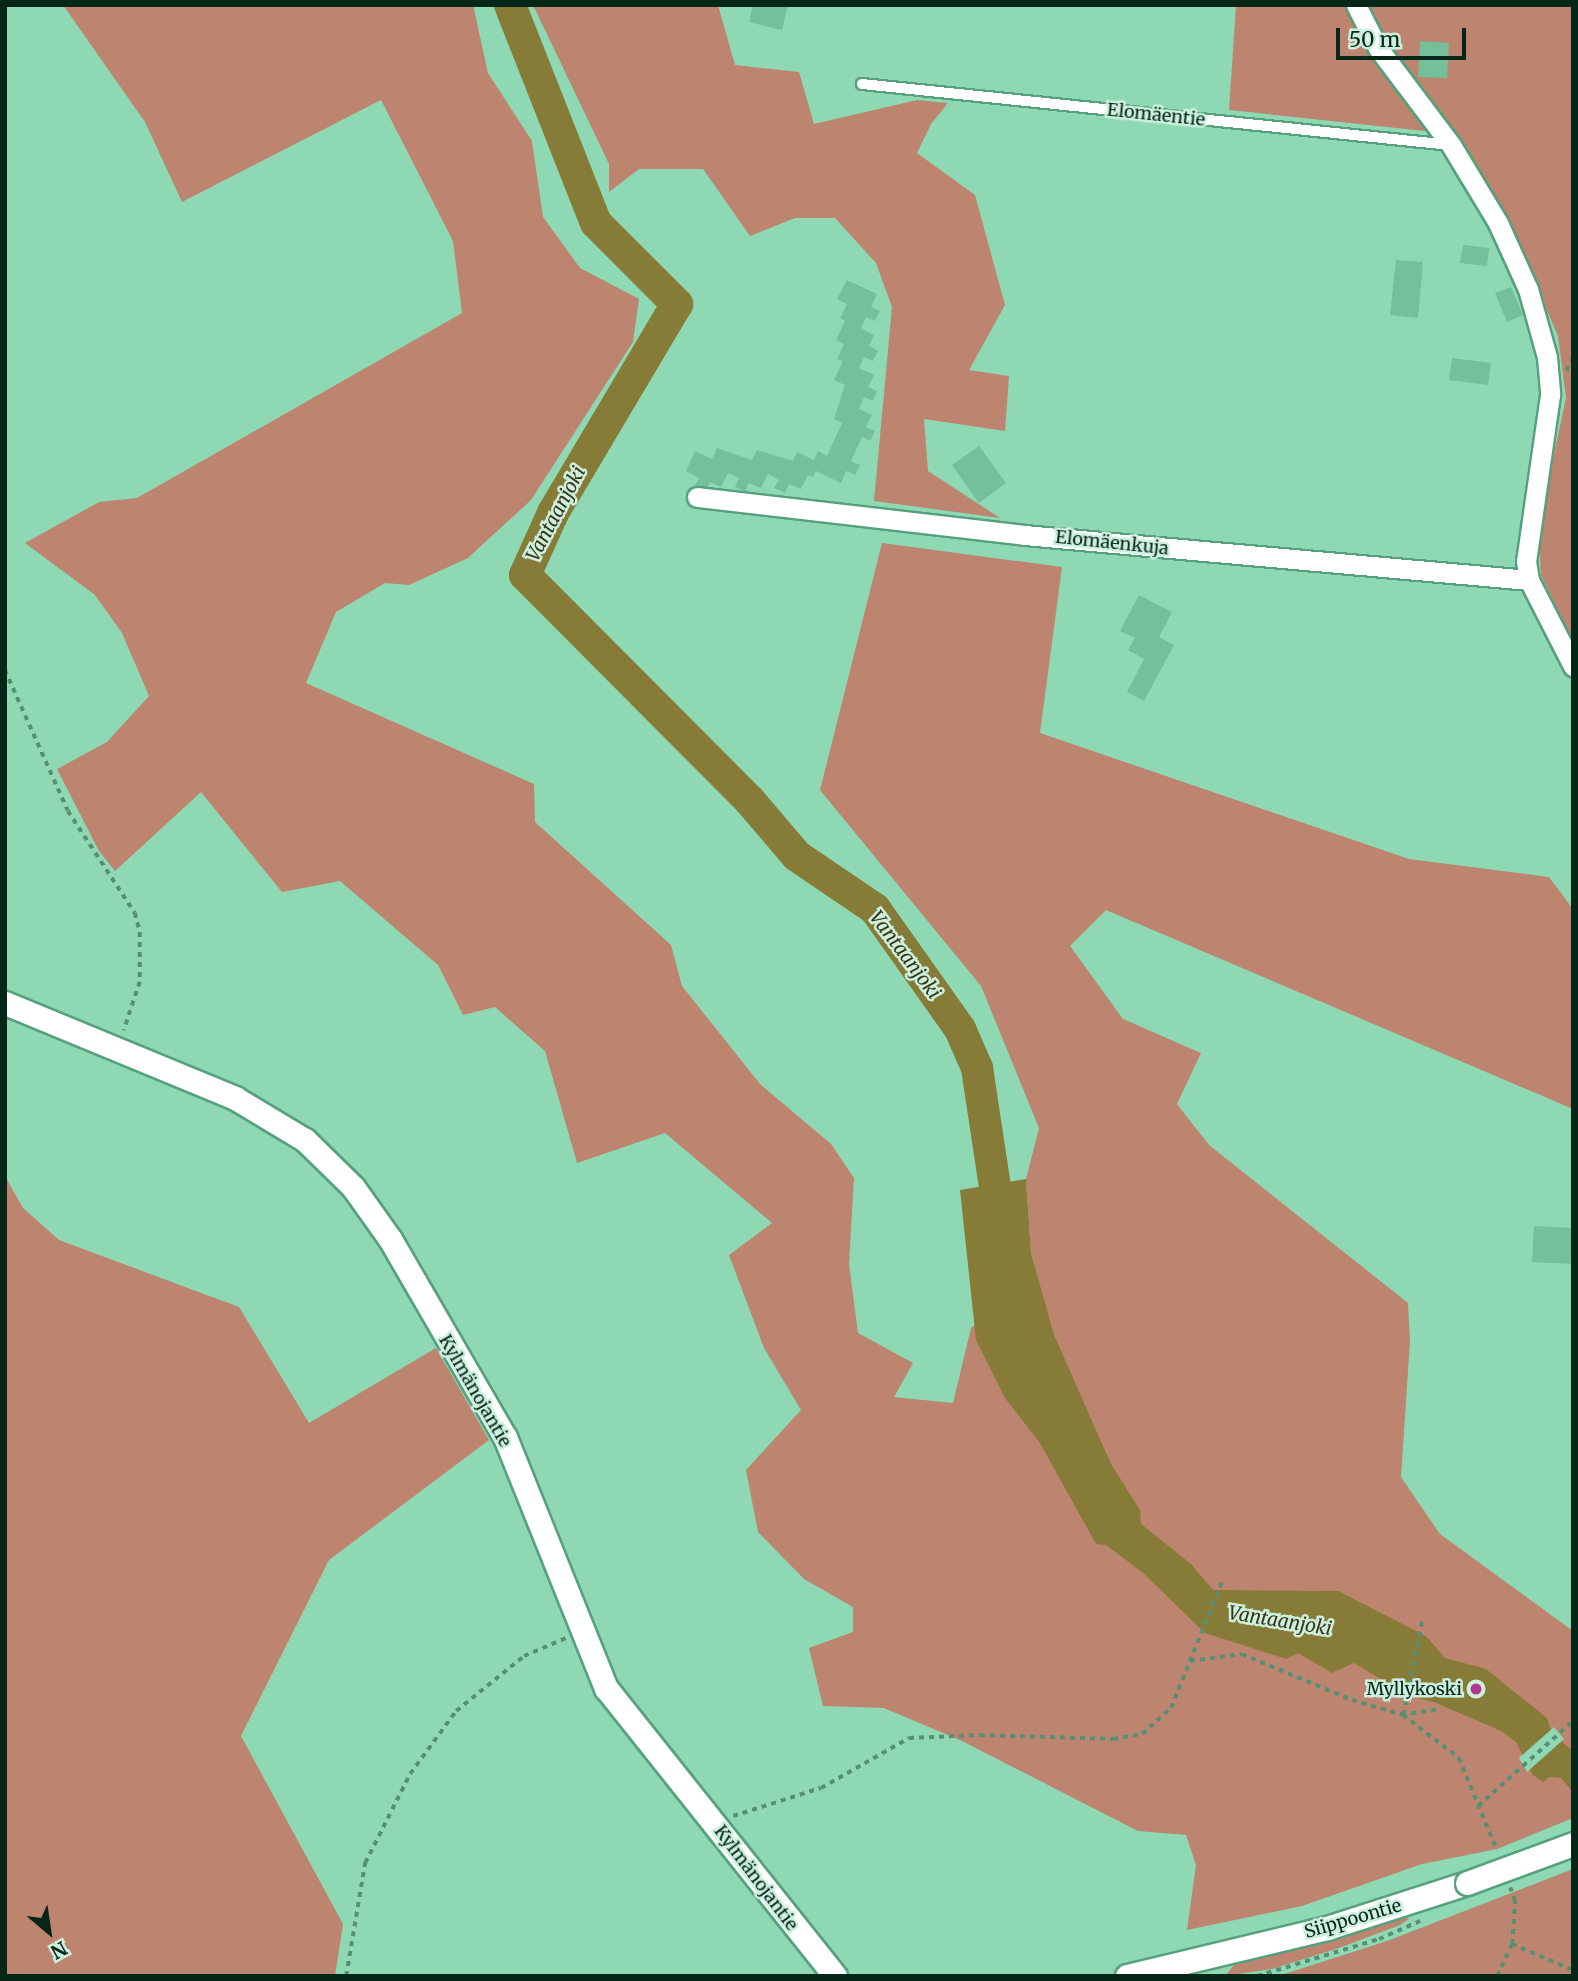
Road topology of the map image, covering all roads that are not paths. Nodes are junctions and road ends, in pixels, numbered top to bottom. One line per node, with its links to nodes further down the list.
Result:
1 (1356, 5): 3 (street)
2 (862, 84): 3 (lane, Elomäentie)
3 (1451, 145): 5 (street)
4 (696, 497): 5 (street, Elomäenkuja)
5 (1529, 580): 6 (street)
6 (1573, 666)
7 (5, 1003): 9 (street, Kylmänojantie)
8 (1573, 1844): 10 (street, Siippoontie, bridge)
9 (828, 1972)
10 (1127, 1976)

